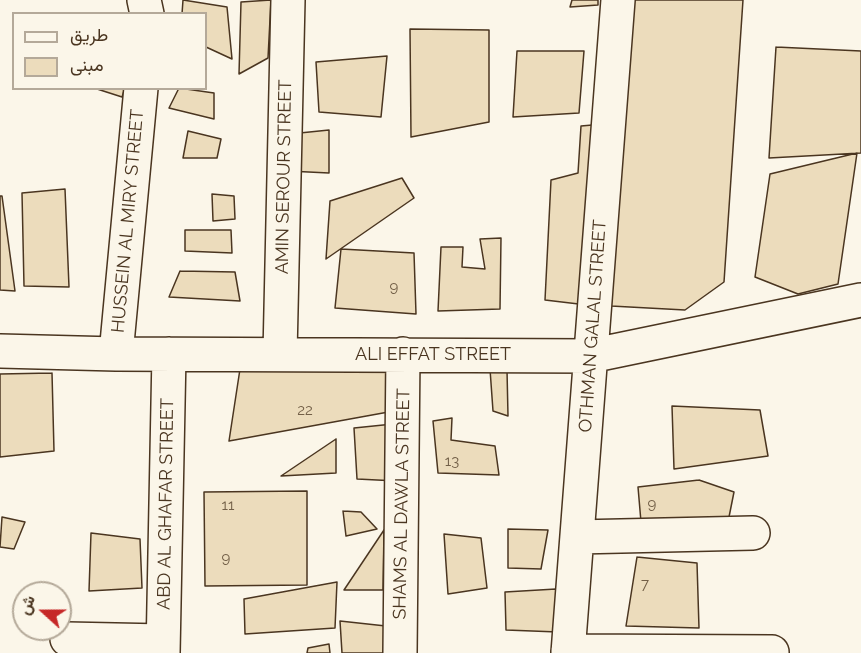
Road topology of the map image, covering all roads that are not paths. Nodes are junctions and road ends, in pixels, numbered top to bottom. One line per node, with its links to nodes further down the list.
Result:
1 (288, 0): 8 (street, AMIN SEROUR STREET)
2 (618, 0): 10 (street, OTHMAN GALAL STREET)
3 (141, 90): 6 (street, HUSSEIN AL MIRY STREET)
4 (861, 300): 10 (street, ALI EFFAT STREET)
5 (0, 351): 6 (street, ALI EFFAT STREET)
6 (116, 354): 7 (street, ALI EFFAT STREET)
7 (169, 354): 8 (street, ALI EFFAT STREET); 14 (street, ABD AL GHAFAR STREET)
8 (280, 354): 9 (street, ALI EFFAT STREET)
9 (403, 354): 10 (street, ALI EFFAT STREET); 17 (street, SHAMS AL DAWLA STREET)
10 (590, 356): 12 (street, OTHMAN GALAL STREET)
11 (753, 532): 12 (street)
12 (577, 537): 15 (street, OTHMAN GALAL STREET)
13 (72, 639): 14 (street)
14 (163, 647)
15 (568, 652): 16 (street)
16 (772, 652)
17 (400, 653)

